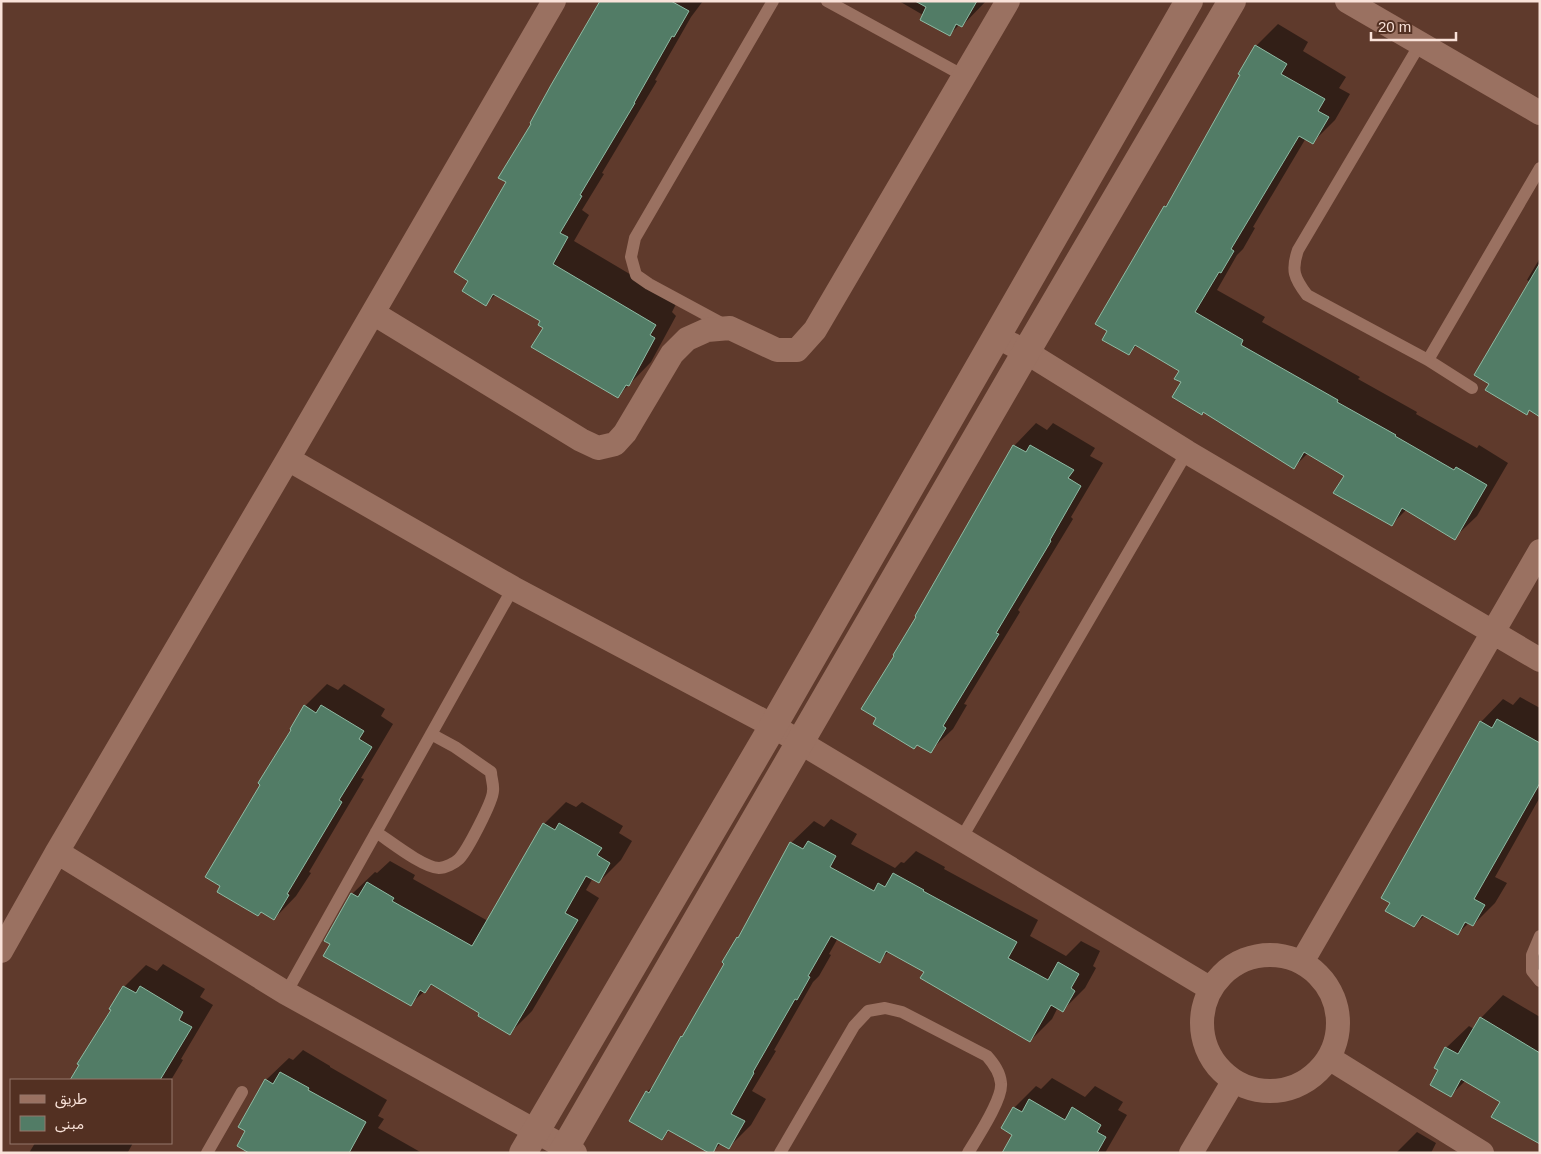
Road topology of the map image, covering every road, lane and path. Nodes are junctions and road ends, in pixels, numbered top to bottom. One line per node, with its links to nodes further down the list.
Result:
1 (554, 1): 12 (street)
2 (773, 1): 13 (lane)
3 (827, 1): 9 (lane)
4 (1008, 1): 9 (street)
5 (1189, 1): 14 (street)
6 (1232, 1): 15 (street)
7 (1347, 1): 8 (street)
8 (1420, 44): 10 (street); 16 (lane)
9 (964, 76): 13 (street)
10 (1540, 113)
11 (1540, 168): 16 (lane)
12 (373, 313): 13 (street); 19 (street)
13 (730, 328)
14 (996, 336): 15 (street); 24 (street)
15 (1026, 352): 18 (street); 26 (street)
16 (1428, 360): 17 (lane)
17 (1472, 388)
18 (1187, 452): 22 (street); 28 (lane)
19 (288, 459): 21 (street); 29 (street)
20 (1540, 551): 22 (street)
21 (513, 588): 24 (street); 25 (lane)
22 (1492, 632): 23 (street); 32 (street)
23 (1540, 660)
24 (772, 726): 26 (street); 39 (street)
25 (431, 734): 27 (lane); 27 (lane)
26 (800, 743): 28 (street); 40 (street)
27 (376, 832): 35 (lane)
28 (961, 839): 34 (street)
29 (57, 852): 31 (street); 35 (street)
30 (1540, 936): 33 (lane)
31 (1, 951)
32 (1302, 962): 34 (street); 36 (street)
33 (1540, 981)
34 (1211, 990): 37 (street)
35 (286, 993): 39 (street)
36 (1329, 1058): 37 (street); 45 (street)
37 (1233, 1082): 44 (street)
38 (242, 1092): 41 (lane)
39 (530, 1141): 40 (street)
40 (568, 1151)
41 (207, 1153)
42 (780, 1153): 43 (lane)
43 (968, 1153)
44 (1191, 1153)
45 (1482, 1153)

